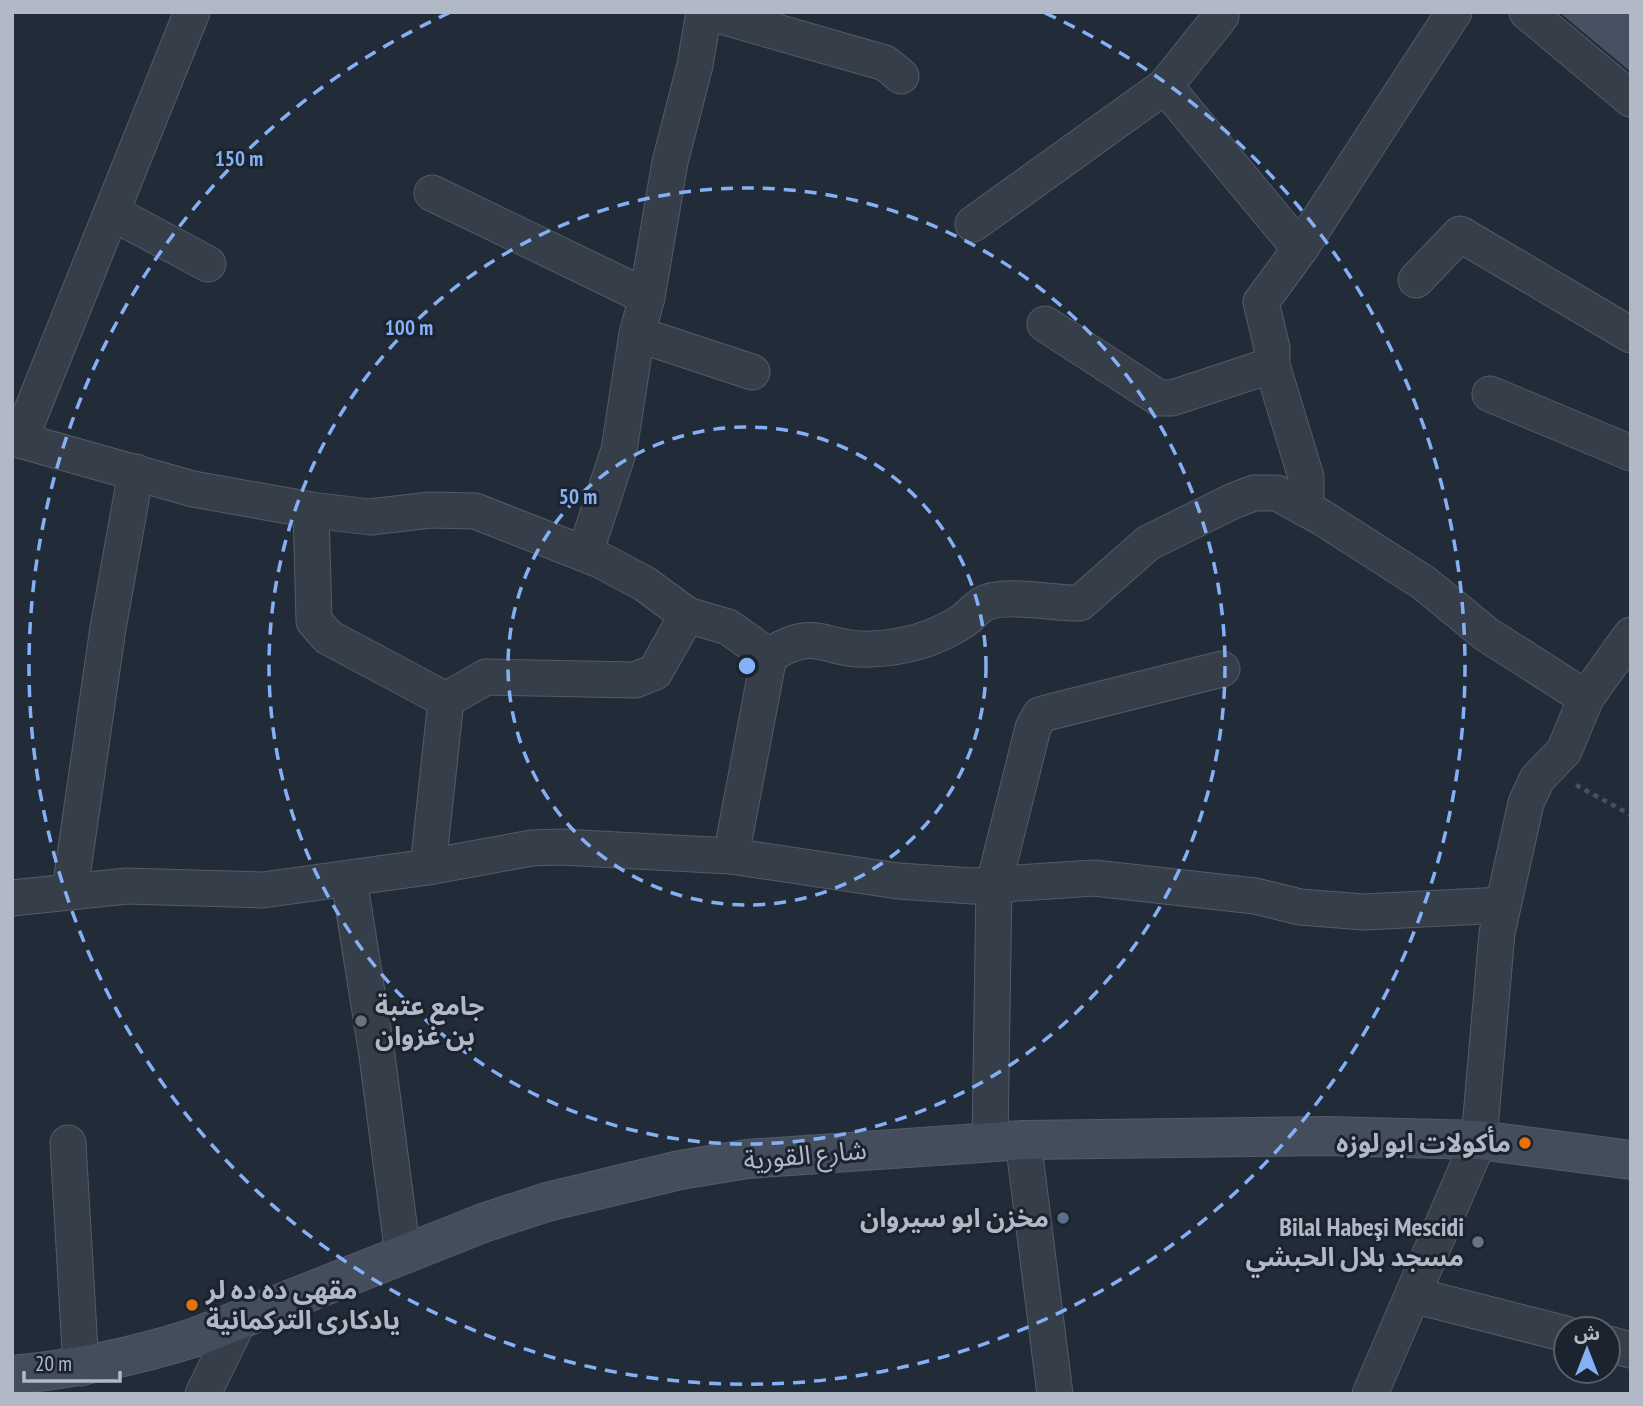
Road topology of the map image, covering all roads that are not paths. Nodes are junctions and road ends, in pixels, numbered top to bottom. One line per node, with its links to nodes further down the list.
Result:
1 (192, 12): 10 (street)
2 (706, 12): 6 (street); 15 (street)
3 (1221, 12): 7 (street)
4 (1454, 12): 12 (street)
5 (1527, 12): 8 (street)
6 (901, 76)
7 (1165, 86): 11 (street); 12 (street)
8 (1631, 99)
9 (432, 193): 15 (street)
10 (113, 213): 13 (street); 22 (street)
11 (973, 224)
12 (1300, 249): 19 (street)
13 (208, 264)
14 (1416, 281): 18 (street)
15 (647, 297): 17 (street)
16 (1045, 324): 19 (street)
17 (637, 334): 20 (street); 27 (street)
18 (1631, 335)
19 (1272, 365): 25 (street)
20 (752, 372)
21 (1490, 394): 23 (street)
22 (16, 439): 24 (street)
23 (1631, 453)
24 (136, 472): 26 (street); 38 (street)
25 (1306, 509): 30 (street); 32 (street)
26 (311, 510): 27 (street); 33 (street)
27 (585, 553): 28 (street)
28 (687, 615): 30 (street); 33 (street)
29 (1631, 635): 32 (street)
30 (769, 656): 34 (street)
31 (1222, 669): 37 (street)
32 (1586, 698): 40 (street)
33 (446, 700): 35 (street)
34 (731, 856): 35 (street); 37 (street)
35 (428, 867): 36 (street)
36 (349, 879): 38 (street); 45 (street)
37 (993, 884): 40 (street); 42 (street)
38 (71, 890): 39 (street)
39 (12, 898)
40 (1503, 905): 41 (street)
41 (1479, 1140): 42 (street, شارع القورية); 44 (street, شارع القورية); 46 (street)
42 (1007, 1141): 45 (street, شارع القورية); 52 (street)
43 (68, 1143): 49 (street)
44 (1631, 1160)
45 (404, 1255): 47 (street, شارع القورية)
46 (1413, 1295): 48 (street); 53 (street)
47 (239, 1320): 49 (street, شارع القورية); 51 (street)
48 (1552, 1330)
49 (81, 1368): 50 (street, شارع القورية)
50 (12, 1376)
51 (203, 1394)
52 (1055, 1394)
53 (1370, 1394)

